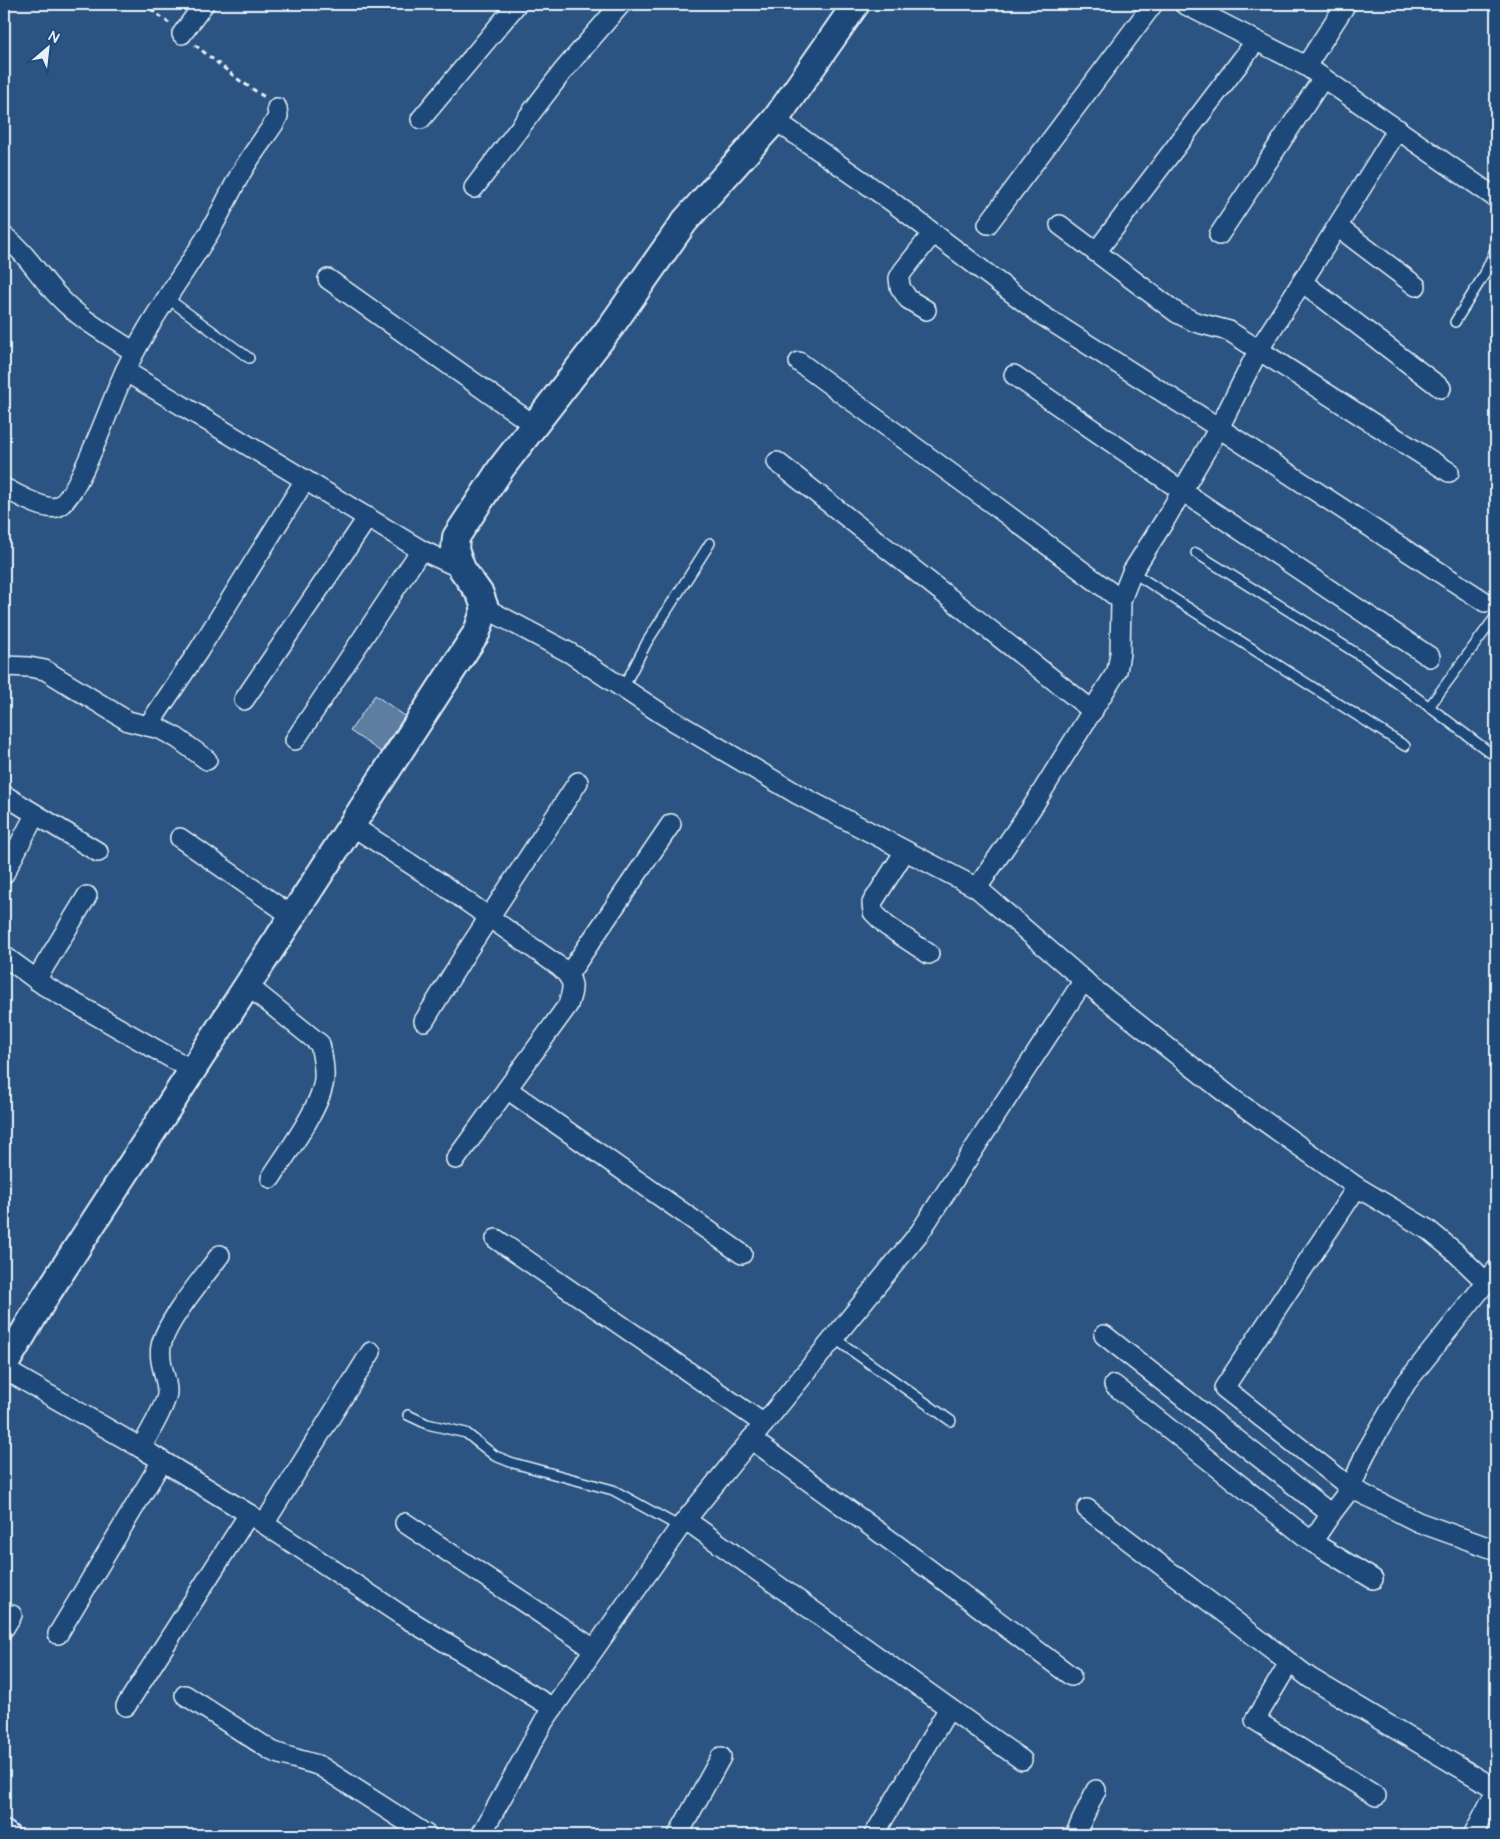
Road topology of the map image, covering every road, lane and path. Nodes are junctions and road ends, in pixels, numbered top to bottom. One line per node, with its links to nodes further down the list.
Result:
1 (144, 4): 9 (path)
2 (204, 4): 9 (street)
3 (517, 4): 14 (street)
4 (621, 4): 17 (street)
5 (856, 4): 15 (main road)
6 (1152, 4): 19 (street)
7 (1184, 4): 10 (street)
8 (1346, 4): 11 (street)
9 (182, 34): 13 (path)
10 (1256, 41): 11 (street); 26 (street)
11 (1306, 66): 12 (street)
12 (1323, 78): 16 (street); 23 (street)
13 (277, 108): 30 (street)
14 (421, 119)
15 (775, 120): 22 (street); 40 (main road)
16 (1398, 129): 18 (street); 21 (street)
17 (474, 188)
18 (1496, 198)
19 (988, 224)
20 (1060, 225): 26 (street)
21 (1338, 227): 28 (street); 29 (street)
22 (933, 233): 31 (street); 41 (street)
23 (1219, 235)
24 (4, 236): 34 (street)
25 (1496, 248): 32 (lane)
26 (1096, 252): 33 (street)
27 (328, 279): 40 (street)
28 (1302, 282): 33 (street); 39 (street)
29 (1416, 286)
30 (167, 298): 34 (street); 35 (lane)
31 (926, 310)
32 (1455, 322)
33 (1259, 349): 41 (street); 43 (street)
34 (134, 352): 37 (street)
35 (249, 358)
36 (798, 362): 53 (street)
37 (125, 371): 44 (street); 45 (street)
38 (1014, 375): 46 (street)
39 (1441, 388)
40 (534, 426): 51 (main road)
41 (1219, 428): 46 (street); 55 (street)
42 (778, 462): 61 (street)
43 (1449, 472)
44 (305, 480): 47 (street); 62 (street)
45 (4, 488)
46 (1182, 491): 52 (street); 56 (street)
47 (368, 517): 49 (street); 59 (street)
48 (710, 543): 58 (lane)
49 (421, 550): 51 (street); 63 (street)
50 (1196, 553): 60 (lane)
51 (462, 570): 54 (main road)
52 (1132, 572): 53 (street); 64 (lane)
53 (1120, 600): 61 (street)
54 (485, 608): 58 (street); 71 (main road)
55 (1490, 609): 60 (lane)
56 (1430, 656)
57 (4, 666): 62 (street)
58 (623, 688): 73 (street)
59 (244, 700)
60 (1430, 707): 65 (lane)
61 (1093, 711): 76 (street)
62 (148, 726): 66 (street)
63 (295, 740)
64 (1406, 746)
65 (1496, 757)
66 (207, 760)
67 (578, 782): 79 (street)
68 (4, 796): 69 (street)
69 (35, 815): 74 (street); 75 (street)
70 (671, 824): 82 (street)
71 (351, 825): 78 (main road); 79 (street)
72 (180, 838): 78 (street)
73 (904, 851): 76 (street); 80 (street)
74 (98, 852)
75 (4, 874)
76 (977, 888): 84 (street)
77 (86, 896): 83 (street)
78 (292, 916): 85 (main road)
79 (490, 918): 82 (street); 86 (street)
80 (929, 954)
81 (4, 956): 83 (street)
82 (568, 975): 88 (street)
83 (36, 980): 87 (street)
84 (1084, 980): 91 (street); 97 (street)
85 (247, 984): 87 (main road); 90 (street)
86 (424, 1021)
87 (192, 1070): 99 (main road)
88 (507, 1089): 89 (street); 93 (street)
89 (456, 1159)
90 (272, 1178)
91 (1357, 1187): 95 (street); 107 (street)
92 (496, 1239): 103 (street)
93 (742, 1254)
94 (220, 1255): 105 (street)
95 (1492, 1277): 107 (street)
96 (1104, 1335): 109 (street)
97 (834, 1338): 102 (lane); 103 (street)
98 (371, 1352): 110 (street)
99 (4, 1368): 105 (street)
100 (1114, 1386): 113 (street)
101 (408, 1415): 112 (lane)
102 (951, 1421)
103 (764, 1424): 104 (street)
104 (751, 1439): 112 (street); 119 (street)
105 (141, 1448): 106 (street)
106 (162, 1460): 110 (street); 116 (street)
107 (1351, 1488): 109 (street); 114 (street)
108 (1087, 1509): 118 (street)
109 (1331, 1514): 113 (street)
110 (256, 1519): 121 (street); 122 (street)
111 (404, 1523): 117 (street)
112 (683, 1524): 117 (street); 123 (street)
113 (1312, 1542): 115 (street)
114 (1496, 1550)
115 (1373, 1579)
116 (58, 1634)
117 (594, 1649): 122 (street)
118 (1289, 1663): 127 (street); 128 (street)
119 (1071, 1676)
120 (186, 1695): 131 (street)
121 (126, 1706)
122 (553, 1708): 132 (street)
123 (949, 1708): 125 (street); 134 (street)
124 (721, 1757): 133 (street)
125 (1022, 1760)
126 (1096, 1790): 135 (street)
127 (1496, 1790): 136 (street)
128 (1376, 1796)
129 (4, 1832): 130 (street)
130 (8, 1835)
131 (427, 1835)
132 (481, 1835)
133 (678, 1835)
134 (874, 1835)
135 (1075, 1835)
136 (1473, 1835)

